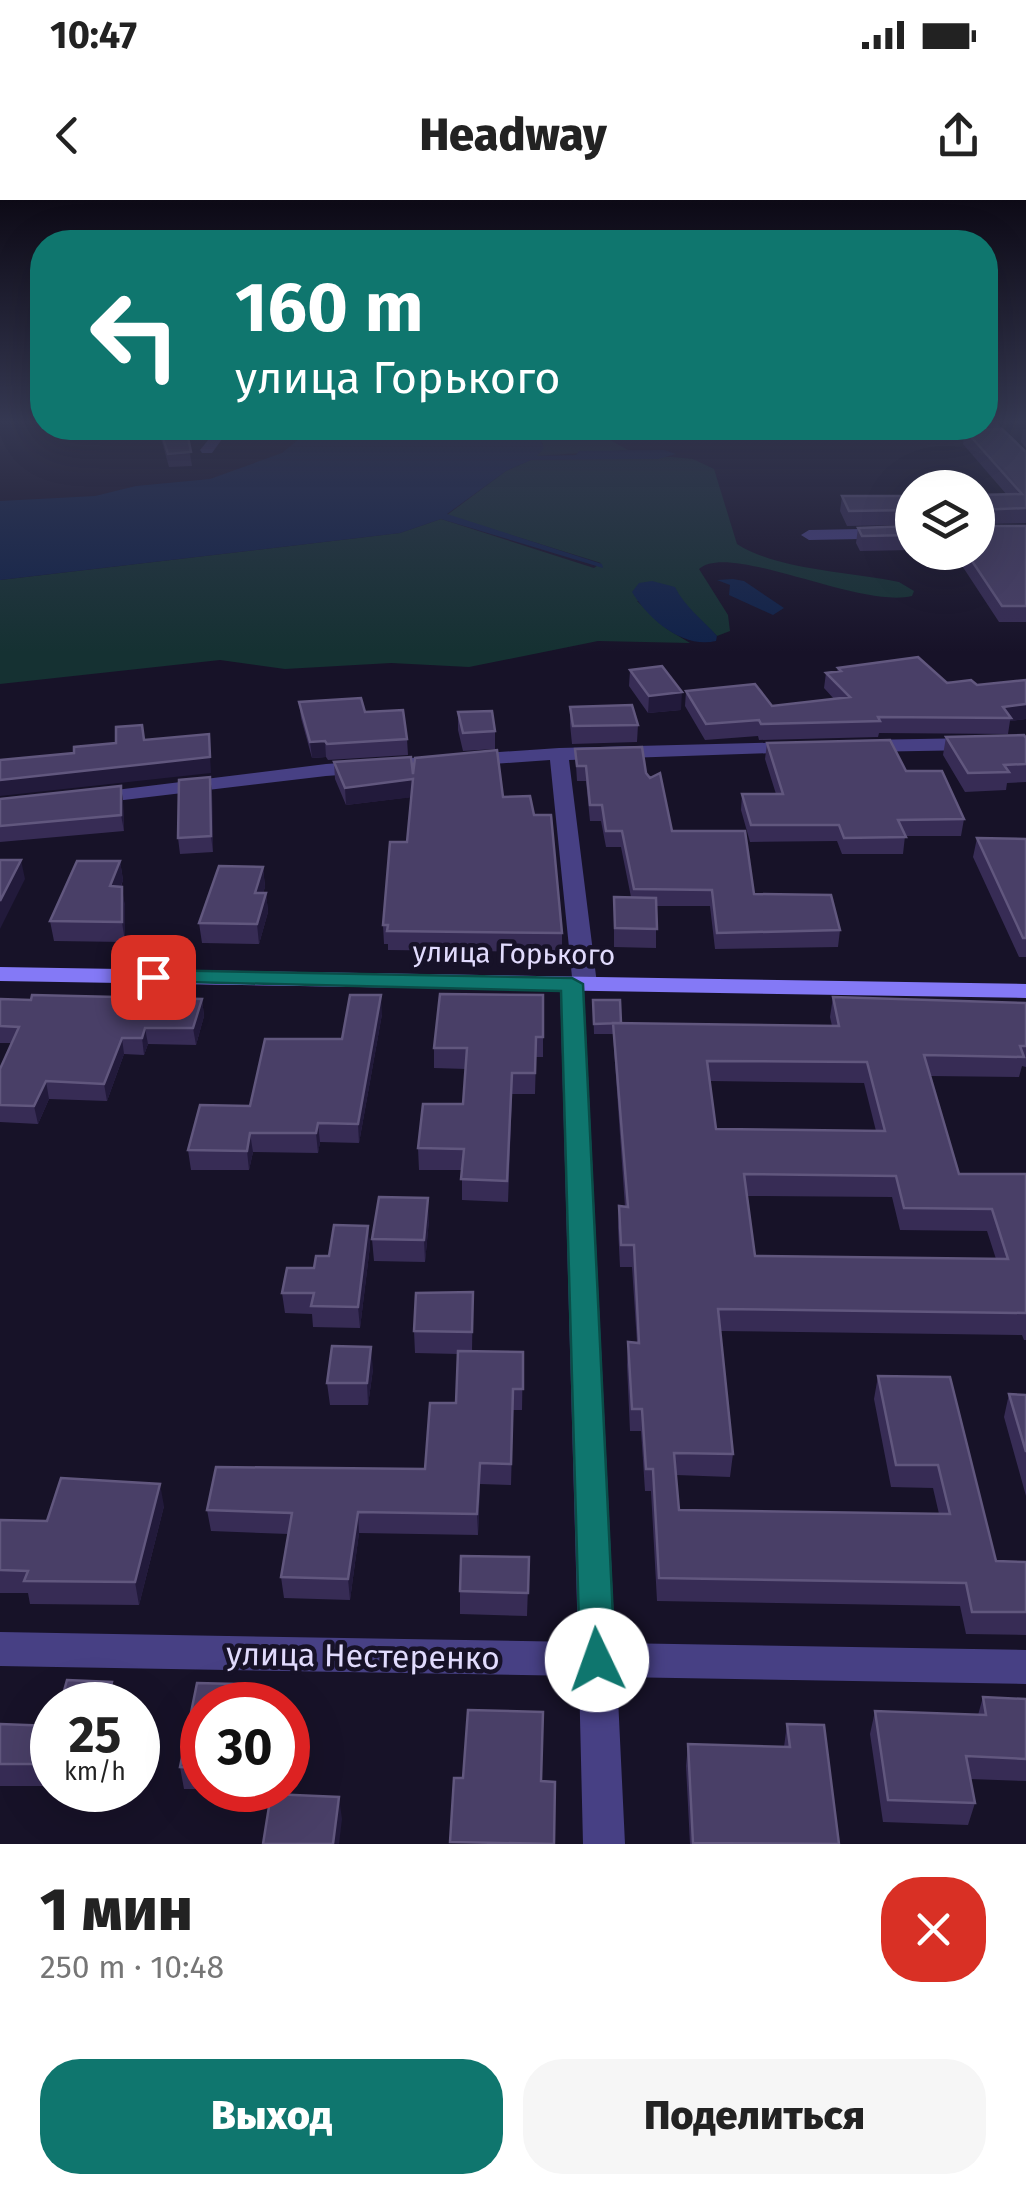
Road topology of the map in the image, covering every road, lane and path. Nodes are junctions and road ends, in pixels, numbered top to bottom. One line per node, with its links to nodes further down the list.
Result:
1 (895, 534): 2 (street)
2 (809, 535)
3 (1026, 743): 4 (street)
4 (559, 754): 5 (street); 7 (street)
5 (65, 800)
6 (0, 974): 7 (main road, улица Горького)
7 (578, 984): 8 (main road, улица Горького); 10 (street)
8 (1026, 990)
9 (0, 1649): 10 (street, улица Нестеренко)
10 (597, 1660): 11 (street, улица Нестеренко); 12 (street)
11 (1026, 1667)
12 (604, 1844)

